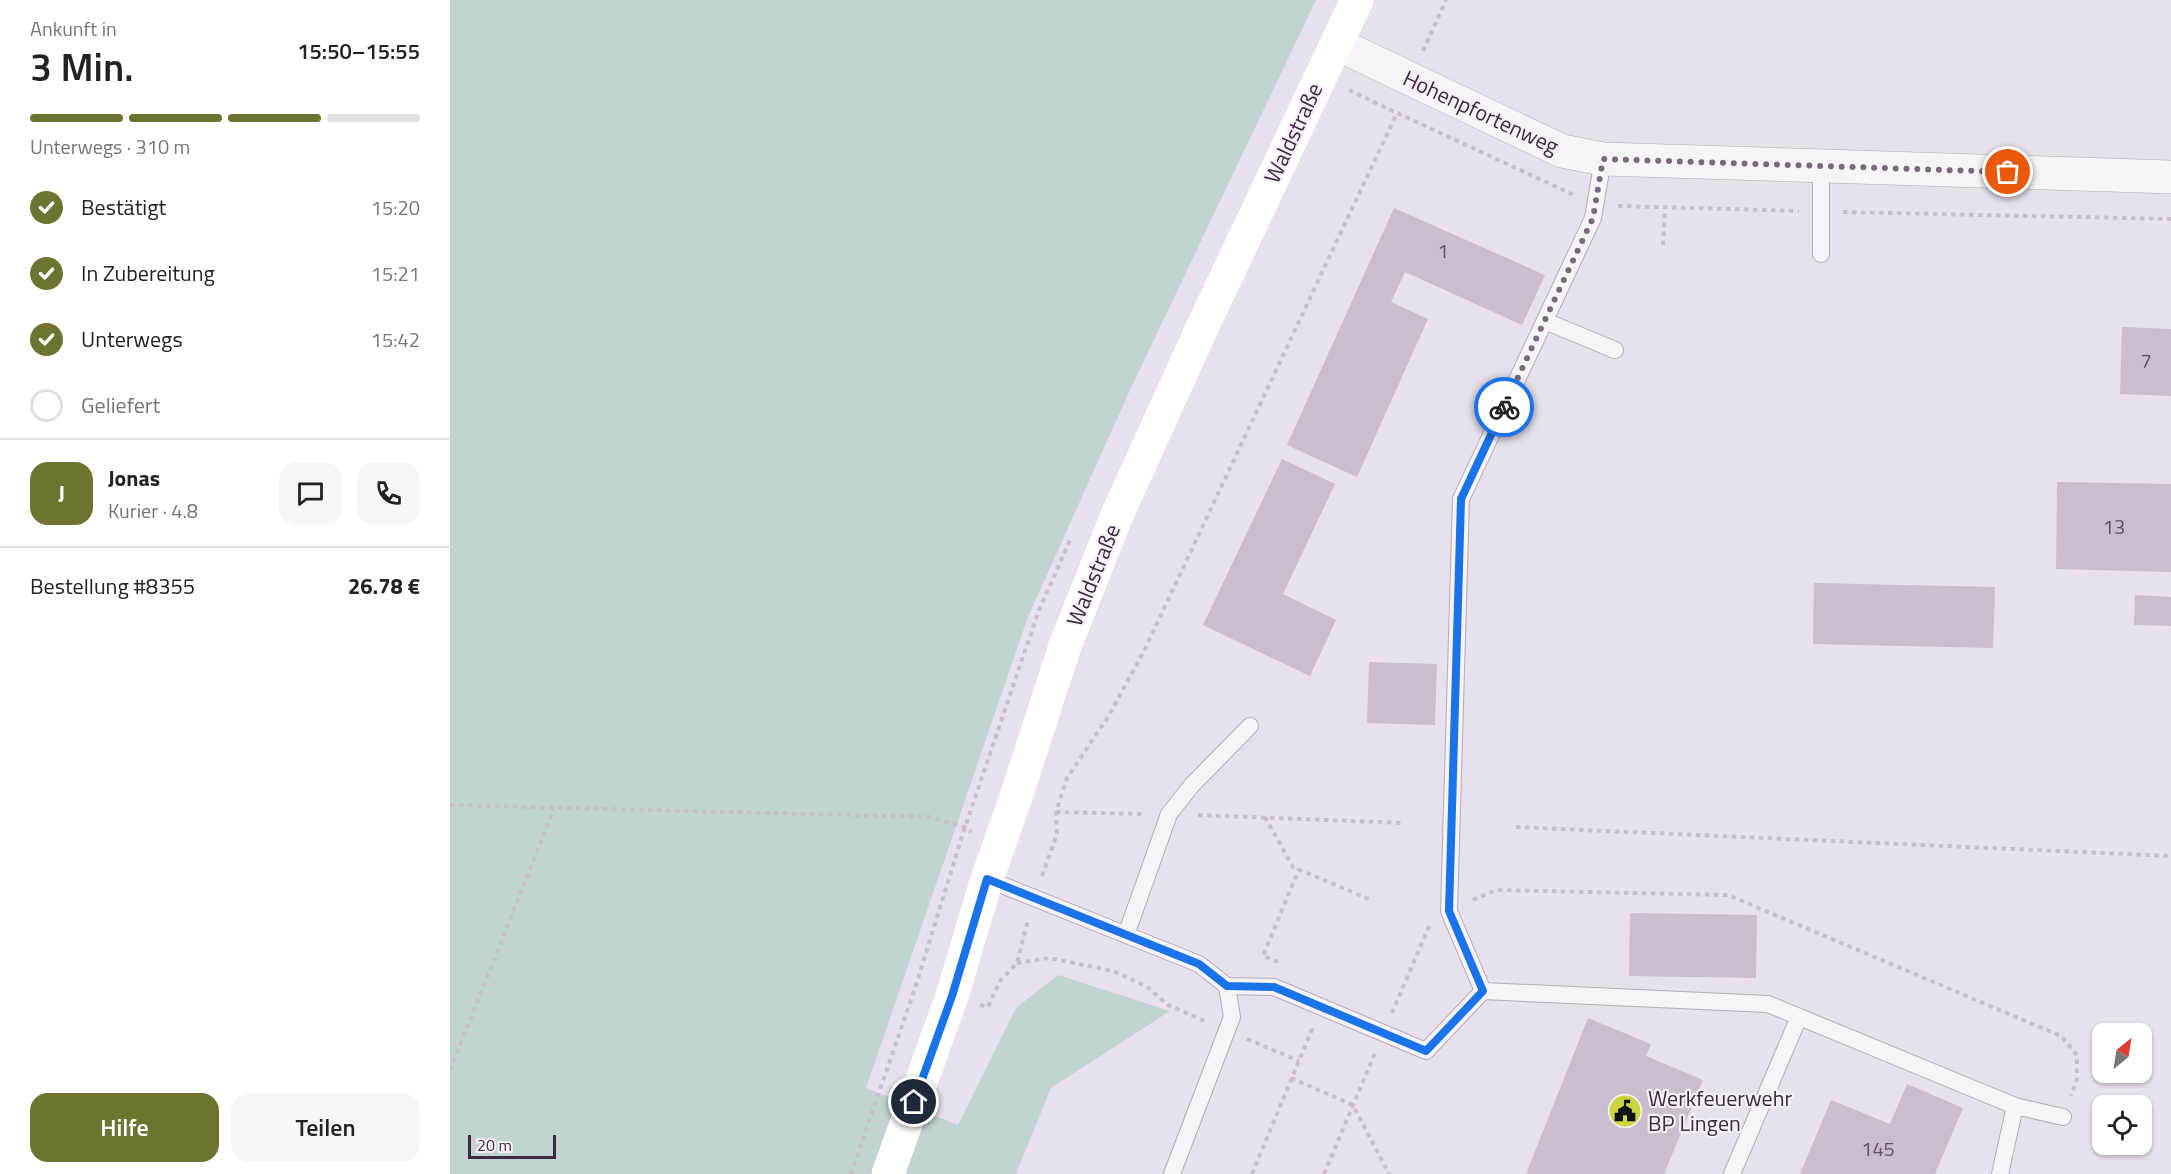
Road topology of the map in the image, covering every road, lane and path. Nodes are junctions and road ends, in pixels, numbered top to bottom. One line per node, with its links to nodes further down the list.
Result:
1 (1357, 0): 2 (street, Waldstraße)
2 (1336, 44): 4 (street, Hohenpfortenweg); 19 (street, Waldstraße)
3 (1397, 113): 15 (path)
4 (1603, 159): 5 (street, Hohenpfortenweg); 10 (lane)
5 (1821, 167): 6 (street, Hohenpfortenweg); 9 (lane)
6 (2171, 177)
7 (1665, 207): 8 (path)
8 (1663, 245)
9 (1821, 254)
10 (1545, 321): 11 (lane); 26 (lane)
11 (1615, 350)
12 (1250, 726): 22 (lane)
13 (450, 805): 14 (path)
14 (554, 808): 19 (path); 31 (path)
15 (1056, 812)
16 (1402, 823): 20 (path)
17 (1516, 827): 18 (path)
18 (2171, 856)
19 (992, 864): 22 (lane); 35 (street, Waldstraße)
20 (1299, 869): 21 (path); 24 (path)
21 (1371, 900)
22 (1126, 935): 25 (lane)
23 (1017, 963): 29 (path)
24 (1282, 964)
25 (1227, 986): 27 (lane); 29 (lane)
26 (1483, 991): 27 (lane); 28 (lane)
27 (1321, 1008): 30 (path)
28 (1799, 1017): 33 (lane); 39 (lane)
29 (1227, 1030): 30 (path); 36 (lane)
30 (1299, 1061): 32 (path)
31 (450, 1070)
32 (1292, 1078): 37 (path); 38 (path)
33 (2015, 1106): 34 (lane); 40 (lane)
34 (2064, 1117)
35 (888, 1174)
36 (1172, 1174)
37 (1252, 1174)
38 (1389, 1174)
39 (1732, 1174)
40 (2000, 1174)

